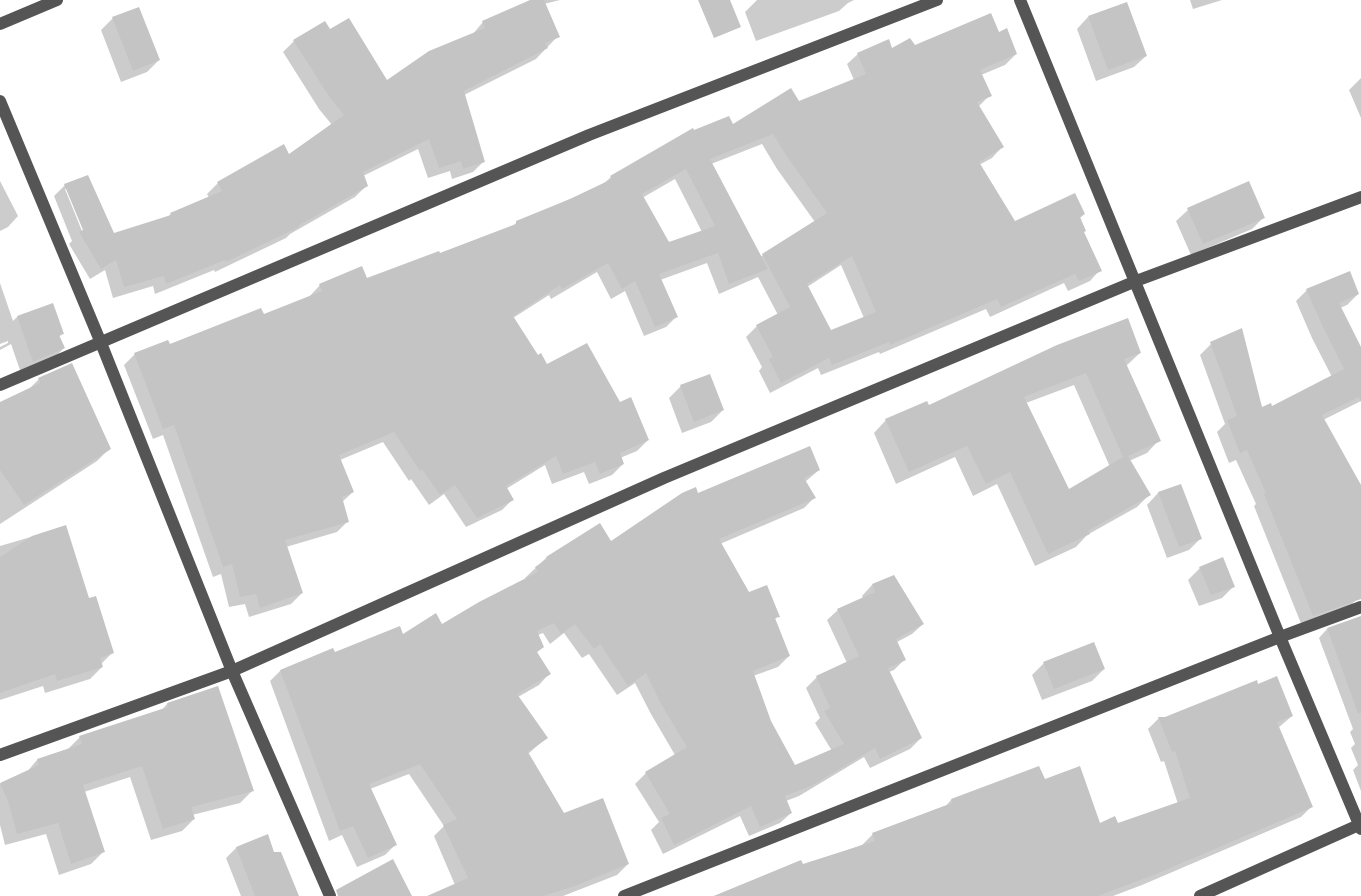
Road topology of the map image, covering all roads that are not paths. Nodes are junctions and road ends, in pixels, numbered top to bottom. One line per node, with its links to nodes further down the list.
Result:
1 (57, 0): 4 (street)
2 (937, 0): 8 (street)
3 (1020, 0): 7 (street)
4 (0, 24)
5 (0, 101): 8 (street)
6 (1361, 197): 7 (street)
7 (1136, 281): 11 (street); 12 (street)
8 (101, 343): 9 (street); 12 (street)
9 (0, 385)
10 (1361, 607): 11 (street)
11 (1280, 637): 14 (street); 16 (street)
12 (232, 671): 13 (street); 15 (street)
13 (0, 756)
14 (1360, 826): 17 (street)
15 (330, 896)
16 (624, 896)
17 (1200, 896)

